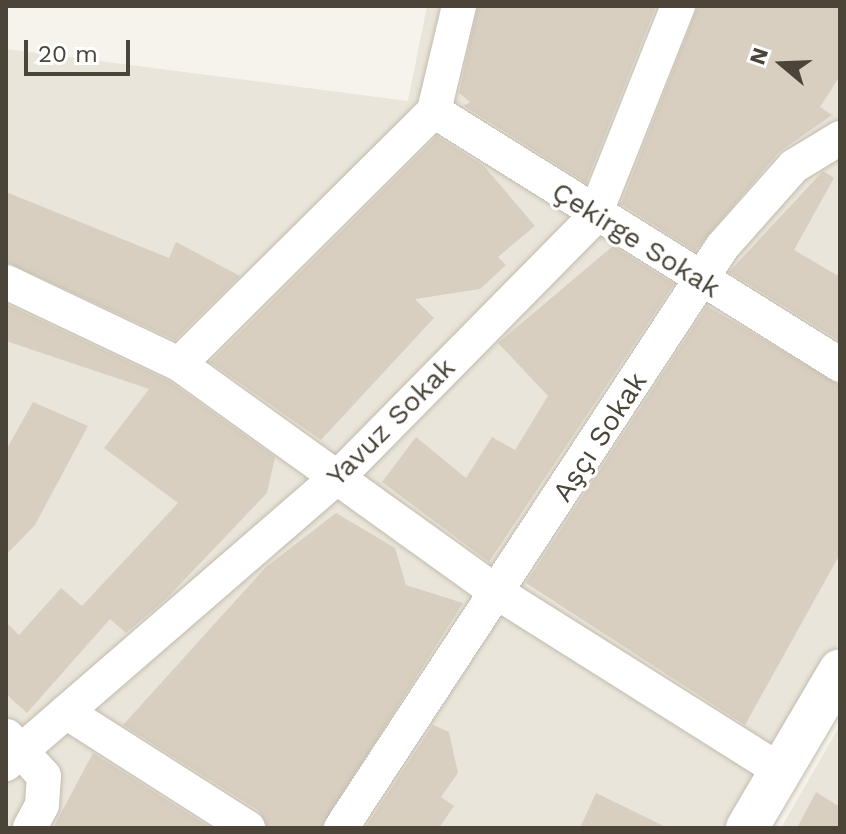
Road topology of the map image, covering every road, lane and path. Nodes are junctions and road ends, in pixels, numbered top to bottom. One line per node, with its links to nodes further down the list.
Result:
1 (459, 6): 3 (street)
2 (678, 6): 5 (street, Yavuz Sokak)
3 (434, 111): 5 (street, Çekirge Sokak); 8 (street)
4 (840, 138): 7 (street, Aşçı Sokak)
5 (594, 217): 7 (street, Çekirge Sokak); 10 (street, Yavuz Sokak)
6 (6, 282): 8 (street)
7 (701, 282): 9 (street, Çekirge Sokak); 11 (street, Aşçı Sokak)
8 (179, 364): 10 (street)
9 (840, 365)
10 (340, 475): 11 (street); 13 (street, Yavuz Sokak)
11 (498, 593): 15 (street); 18 (street, Aşçı Sokak)
12 (840, 670): 15 (street)
13 (66, 712): 14 (street, Yavuz Sokak); 17 (street)
14 (11, 750): 16 (street)
15 (779, 770): 19 (street)
16 (30, 828)
17 (248, 828)
18 (341, 828)
19 (747, 828)

